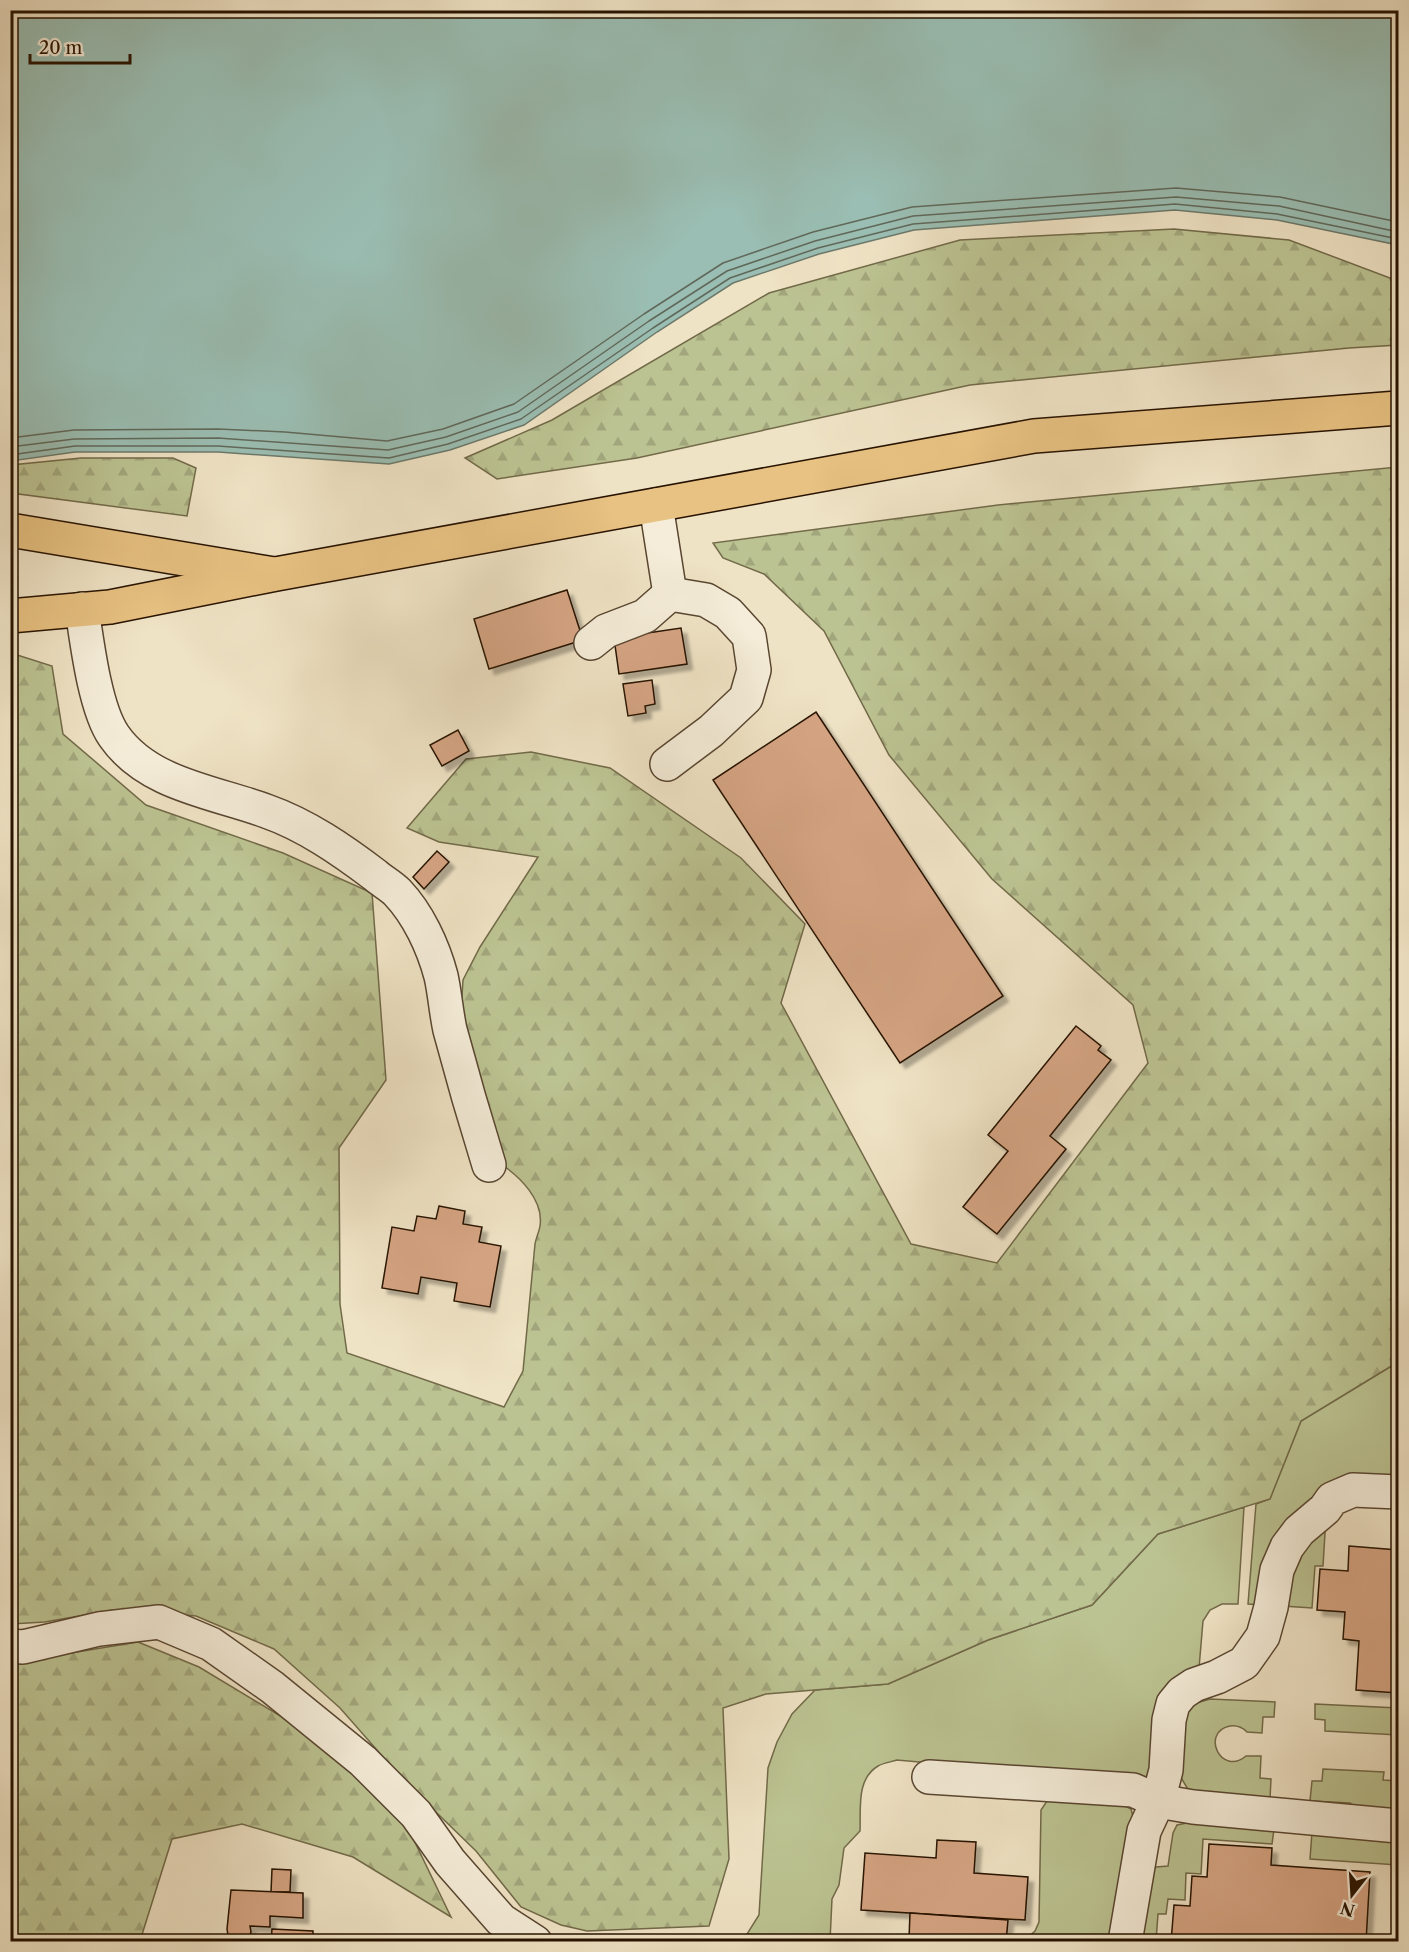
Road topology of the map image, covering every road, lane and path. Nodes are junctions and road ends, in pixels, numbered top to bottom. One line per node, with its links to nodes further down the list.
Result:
1 (1398, 408): 2 (main road)
2 (656, 505): 4 (main road); 5 (street)
3 (10, 530): 4 (main road)
4 (276, 574): 6 (main road)
5 (670, 594): 8 (street); 9 (street)
6 (96, 608): 7 (main road); 10 (street)
7 (10, 616)
8 (591, 643)
9 (667, 764)
10 (489, 1165)
11 (1398, 1492): 14 (street)
12 (10, 1646): 16 (street)
13 (929, 1777): 14 (street)
14 (1158, 1801): 15 (street); 17 (street)
15 (1398, 1826)
16 (535, 1941)
17 (1125, 1941)

